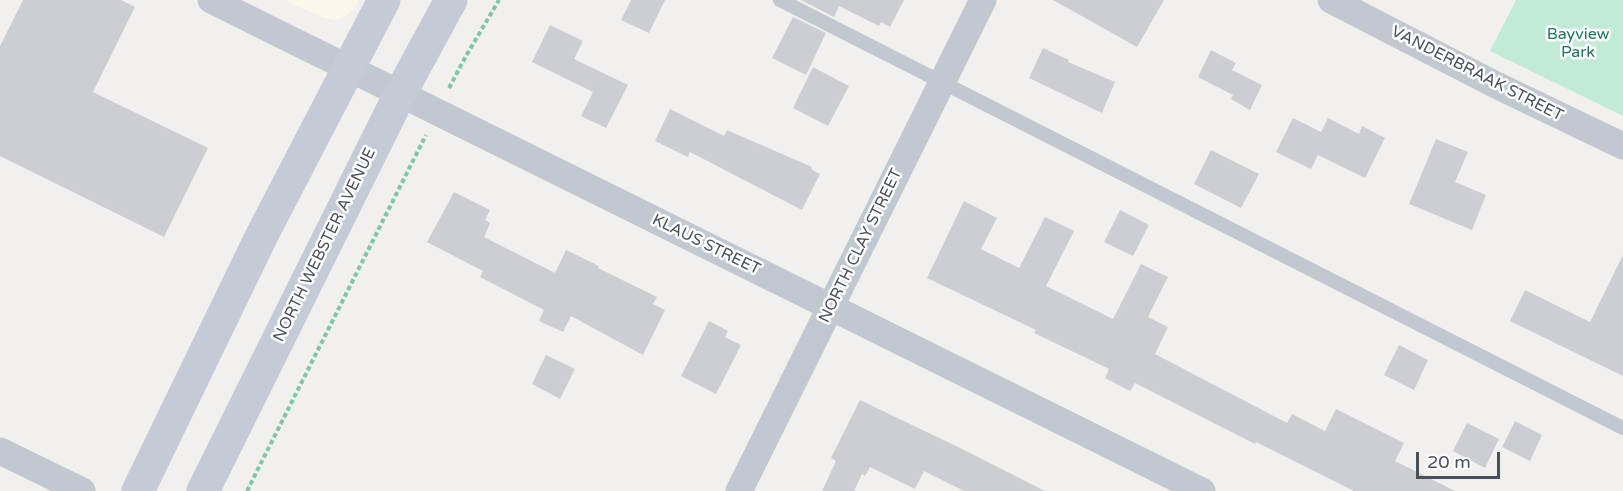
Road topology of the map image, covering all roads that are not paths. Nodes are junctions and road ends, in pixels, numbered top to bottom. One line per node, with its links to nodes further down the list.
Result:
1 (211, 0): 7 (street, KLAUS STREET)
2 (384, 0): 7 (main road)
3 (451, 0): 9 (main road, NORTH WEBSTER AVENUE)
4 (780, 0): 8 (lane)
5 (983, 0): 8 (street, NORTH CLAY STREET)
6 (1331, 0): 10 (street, VANDERBRAAK STREET)
7 (347, 69): 9 (street, KLAUS STREET); 15 (main road)
8 (942, 83): 11 (street, NORTH CLAY STREET); 12 (lane)
9 (400, 94): 11 (street, KLAUS STREET); 16 (main road, NORTH WEBSTER AVENUE)
10 (1623, 146)
11 (831, 307): 17 (street, NORTH CLAY STREET); 18 (street, KLAUS STREET)
12 (1623, 428)
13 (0, 451): 14 (street)
14 (82, 491)
15 (138, 491)
16 (203, 491)
17 (739, 491)
18 (1202, 491)

